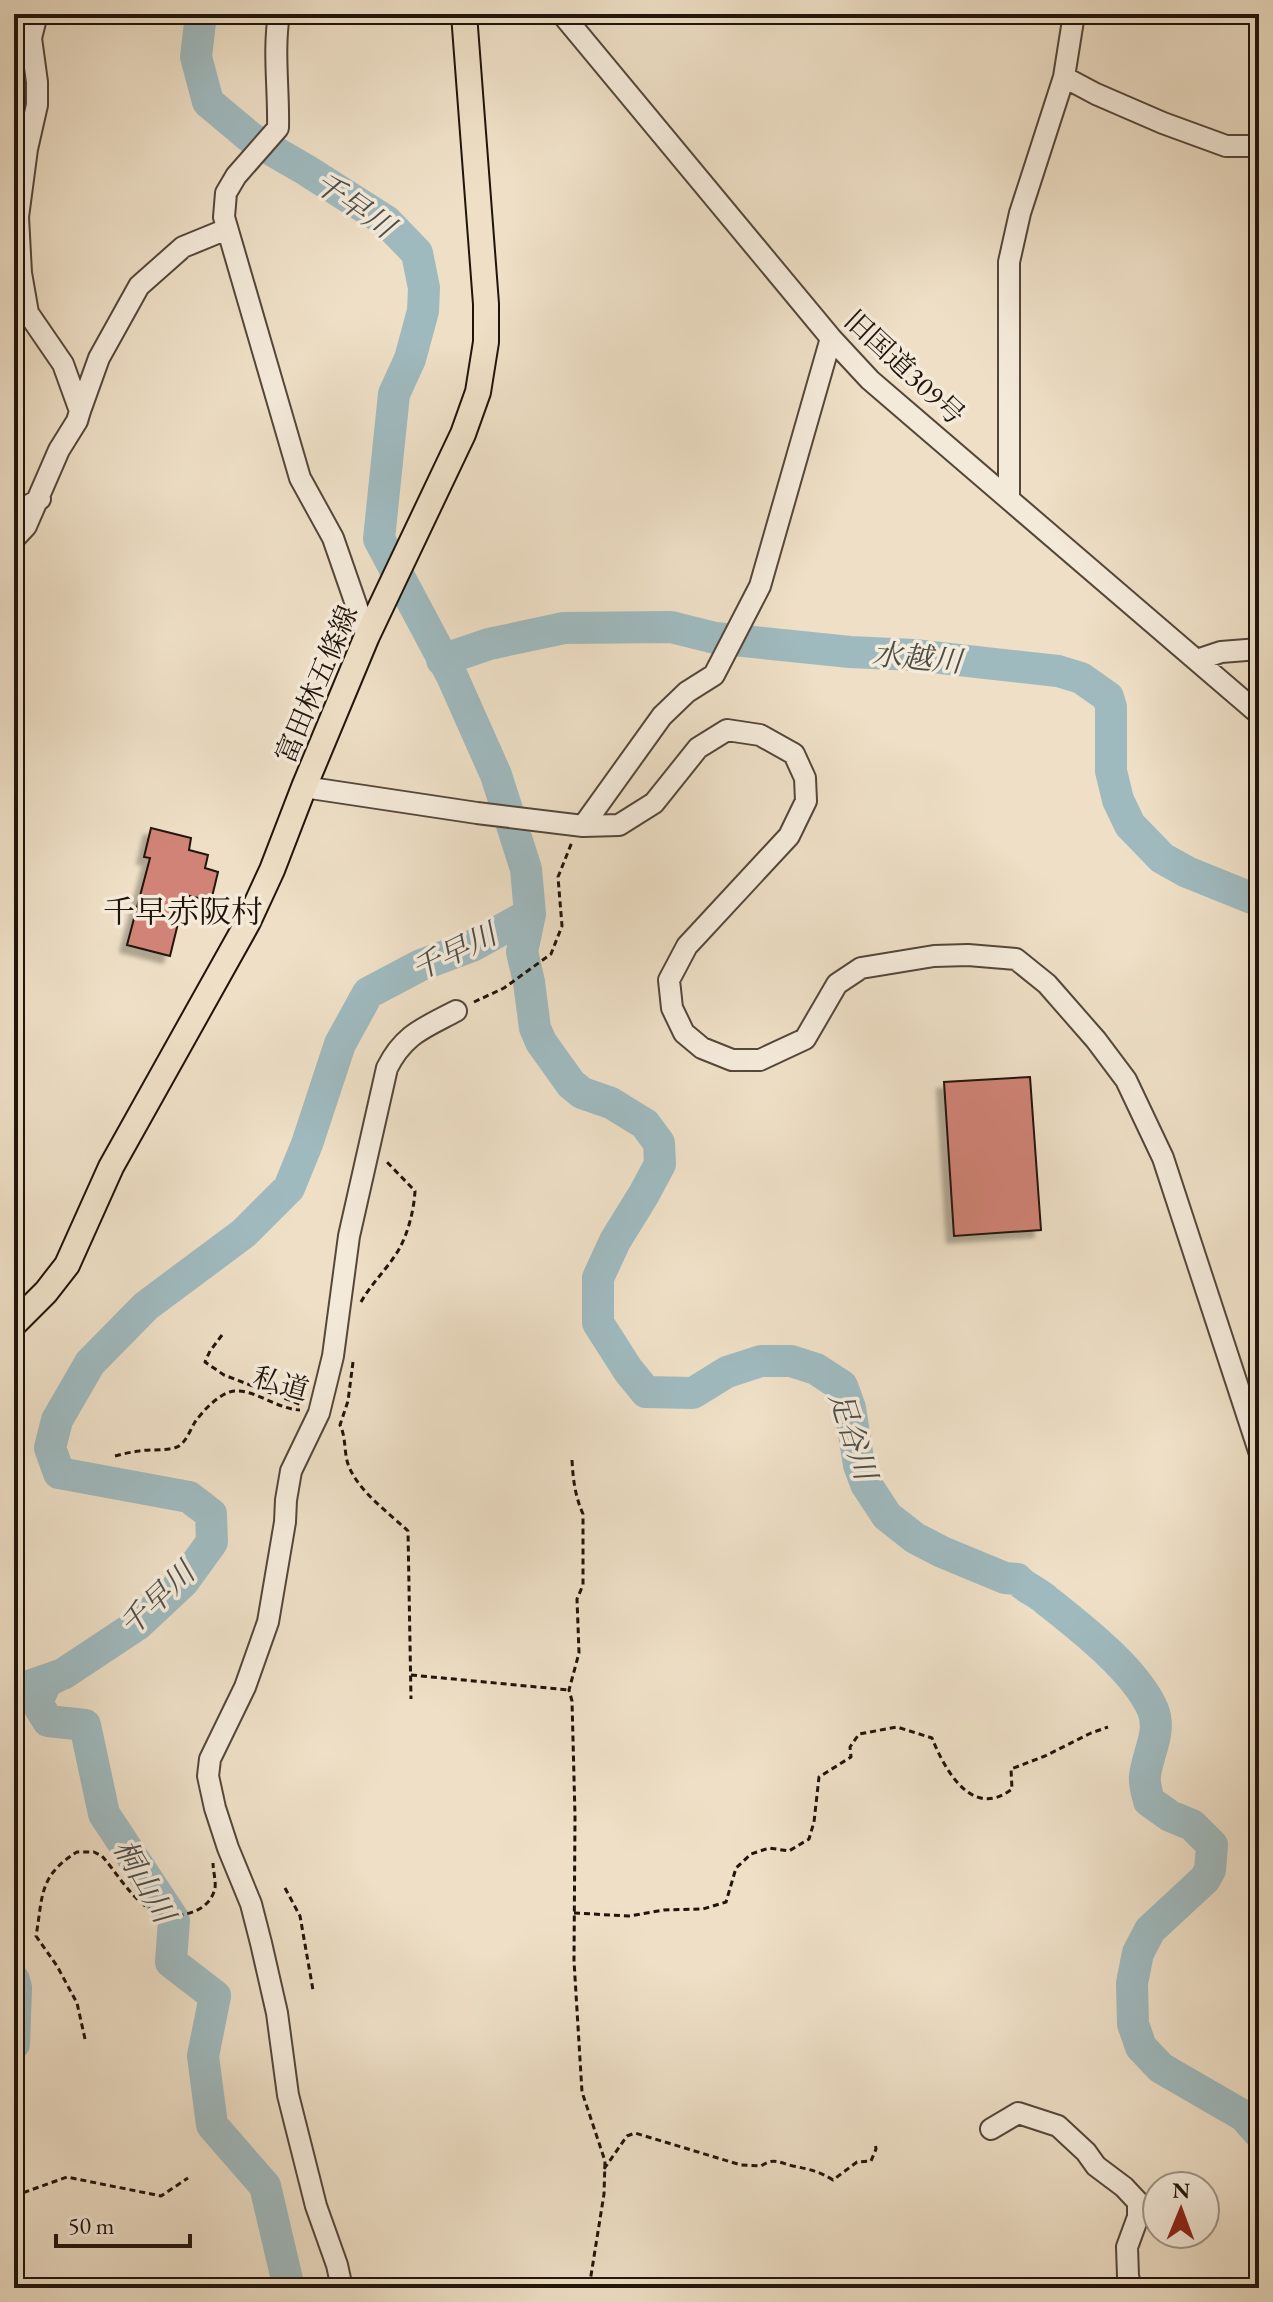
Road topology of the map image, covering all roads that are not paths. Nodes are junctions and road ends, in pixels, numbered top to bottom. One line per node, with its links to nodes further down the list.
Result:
1 (37, 14): 10 (street)
2 (279, 14): 8 (street)
3 (464, 14): 15 (main road, 富田林五條線)
4 (1074, 14): 6 (street)
5 (573, 19): 9 (street, 旧国道309号)
6 (1064, 77): 7 (street); 12 (street)
7 (1259, 146)
8 (227, 229): 10 (street); 15 (street)
9 (831, 338): 12 (street, 旧国道309号); 20 (street)
10 (80, 411): 11 (street)
11 (40, 499): 13 (street); 14 (street)
12 (1009, 499): 17 (street, 旧国道309号)
13 (14, 510)
14 (14, 539)
15 (373, 625): 19 (main road, 富田林五條線)
16 (1259, 649): 17 (street)
17 (1197, 660): 18 (street, 旧国道309号)
18 (1259, 714)
19 (304, 787): 20 (street); 22 (main road, 富田林五條線)
20 (583, 826): 23 (street)
21 (456, 1011): 25 (street)
22 (14, 1324)
23 (1259, 1451)
24 (991, 2129): 26 (street)
25 (342, 2288)
26 (1131, 2288)

